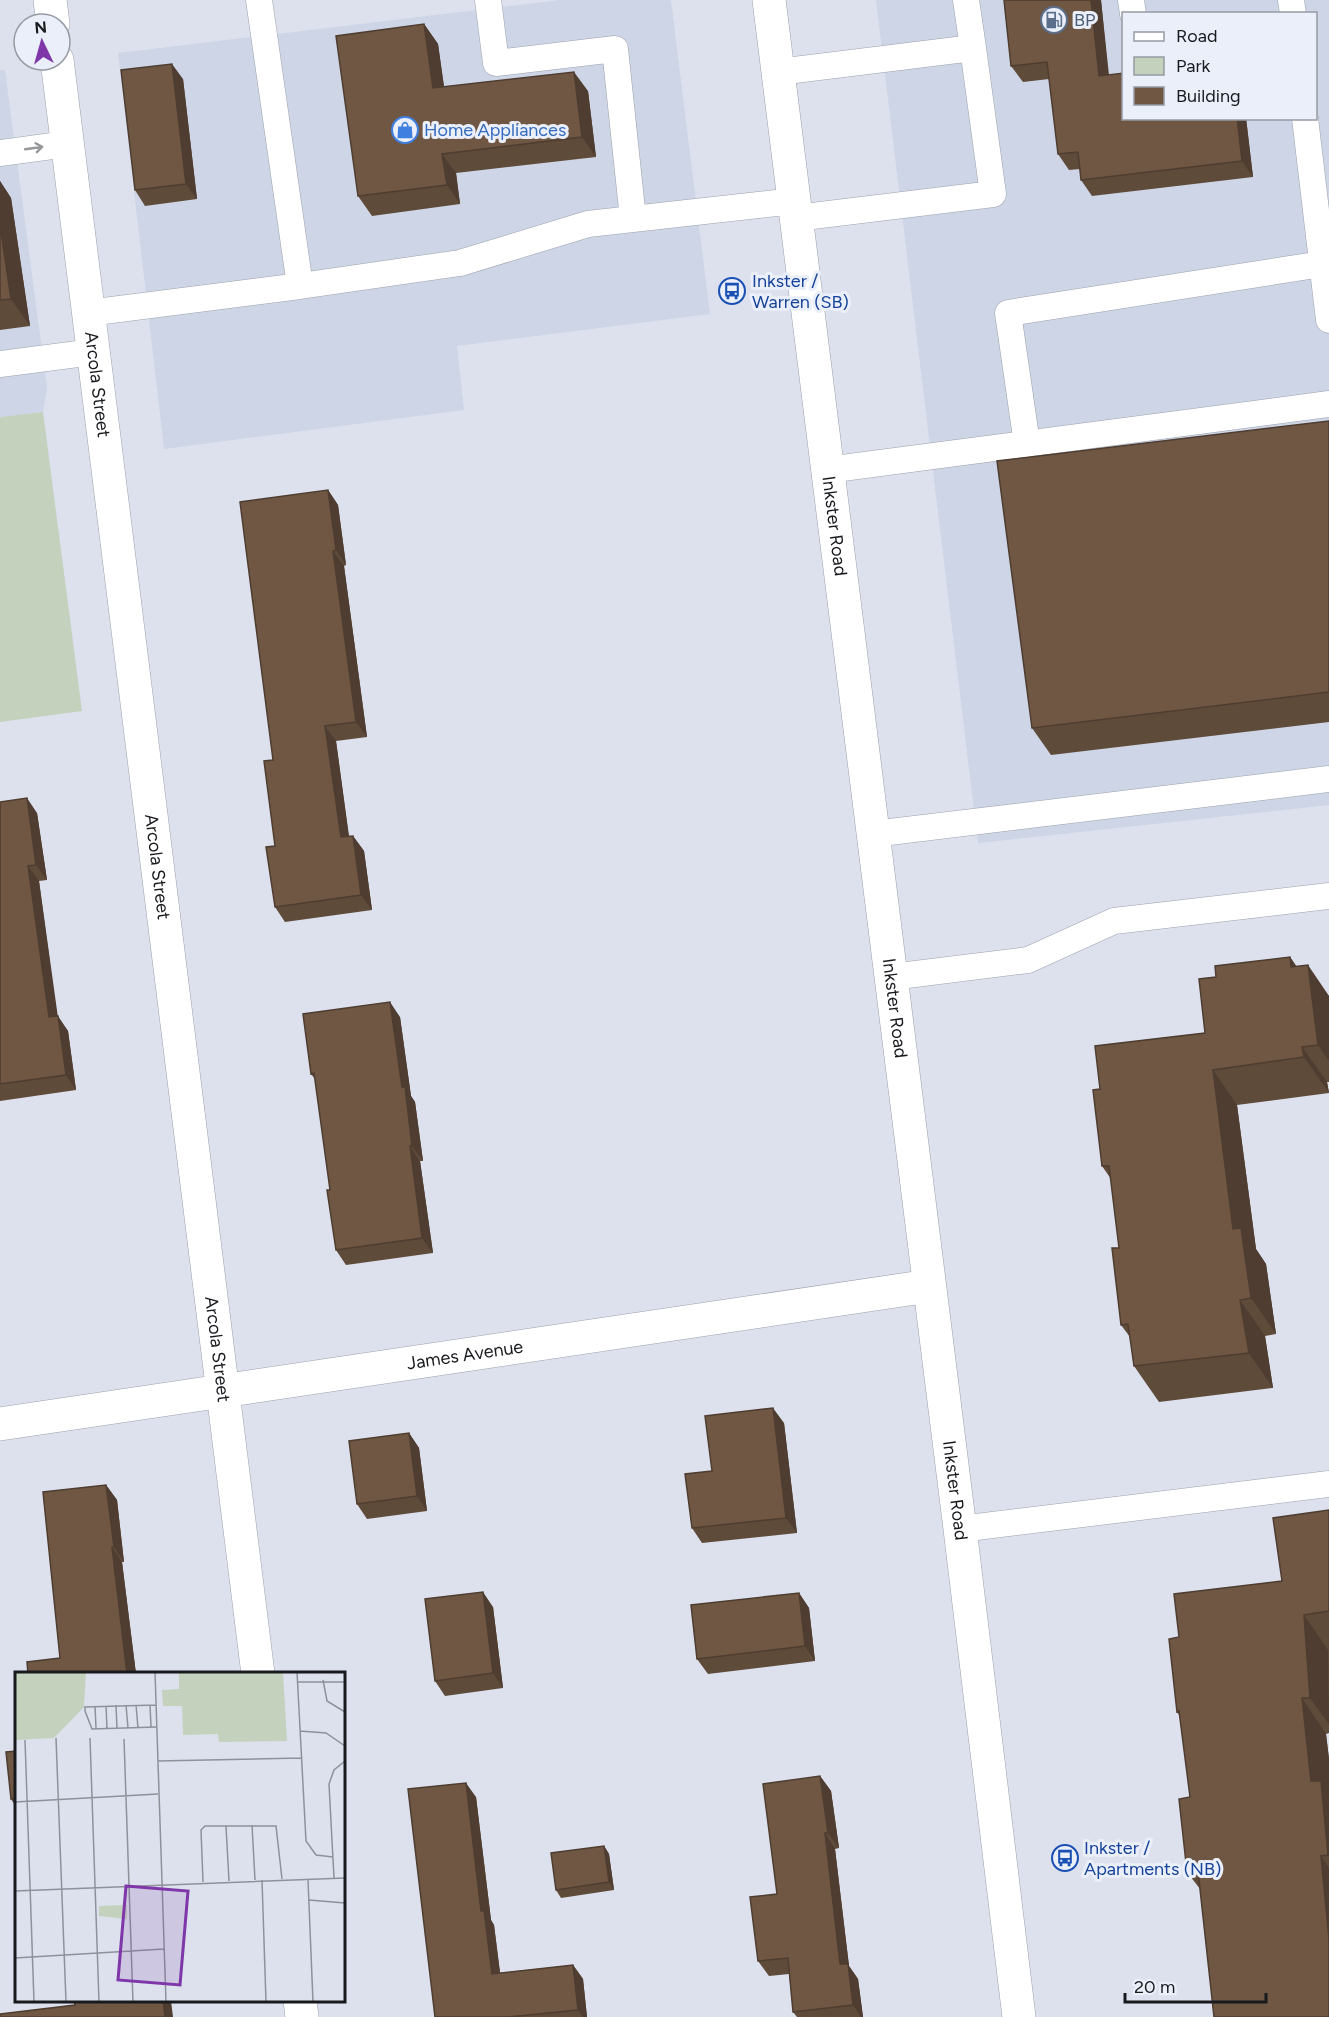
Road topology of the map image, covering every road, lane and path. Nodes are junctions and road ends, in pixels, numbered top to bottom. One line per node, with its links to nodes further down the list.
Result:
1 (259, 0): 14 (lane)
2 (488, 0): 12 (lane)
3 (769, 0): 7 (street, Inkster Road)
4 (966, 0): 5 (lane)
5 (973, 48): 7 (lane); 11 (lane)
6 (58, 72): 9 (street, Arcola Street)
7 (778, 72): 11 (street, Inkster Road)
8 (1305, 120): 13 (lane)
9 (67, 144): 10 (lane, one-way to 9); 15 (street, Arcola Street)
10 (0, 153)
11 (795, 209): 12 (lane); 21 (street, Inkster Road)
12 (633, 219): 14 (lane)
13 (1322, 264): 16 (lane); 20 (lane)
14 (300, 286): 15 (lane)
15 (88, 313): 17 (street, Arcola Street)
16 (1329, 320)
17 (93, 352): 18 (lane); 27 (street, Arcola Street)
18 (0, 364)
19 (1329, 404): 20 (lane)
20 (1027, 444): 21 (lane)
21 (827, 470): 23 (street, Inkster Road)
22 (1329, 779): 23 (lane)
23 (873, 834): 25 (street, Inkster Road)
24 (1329, 896): 25 (lane)
25 (891, 977): 26 (street, Inkster Road)
26 (929, 1286): 27 (street, James Avenue); 30 (street, Inkster Road)
27 (222, 1393): 28 (street, James Avenue); 31 (street, Arcola Street)
28 (0, 1424)
29 (1329, 1484): 30 (lane)
30 (960, 1529): 34 (street, Inkster Road)
31 (258, 1672)
32 (300, 2002): 33 (street)
33 (302, 2017)
34 (1019, 2017)

